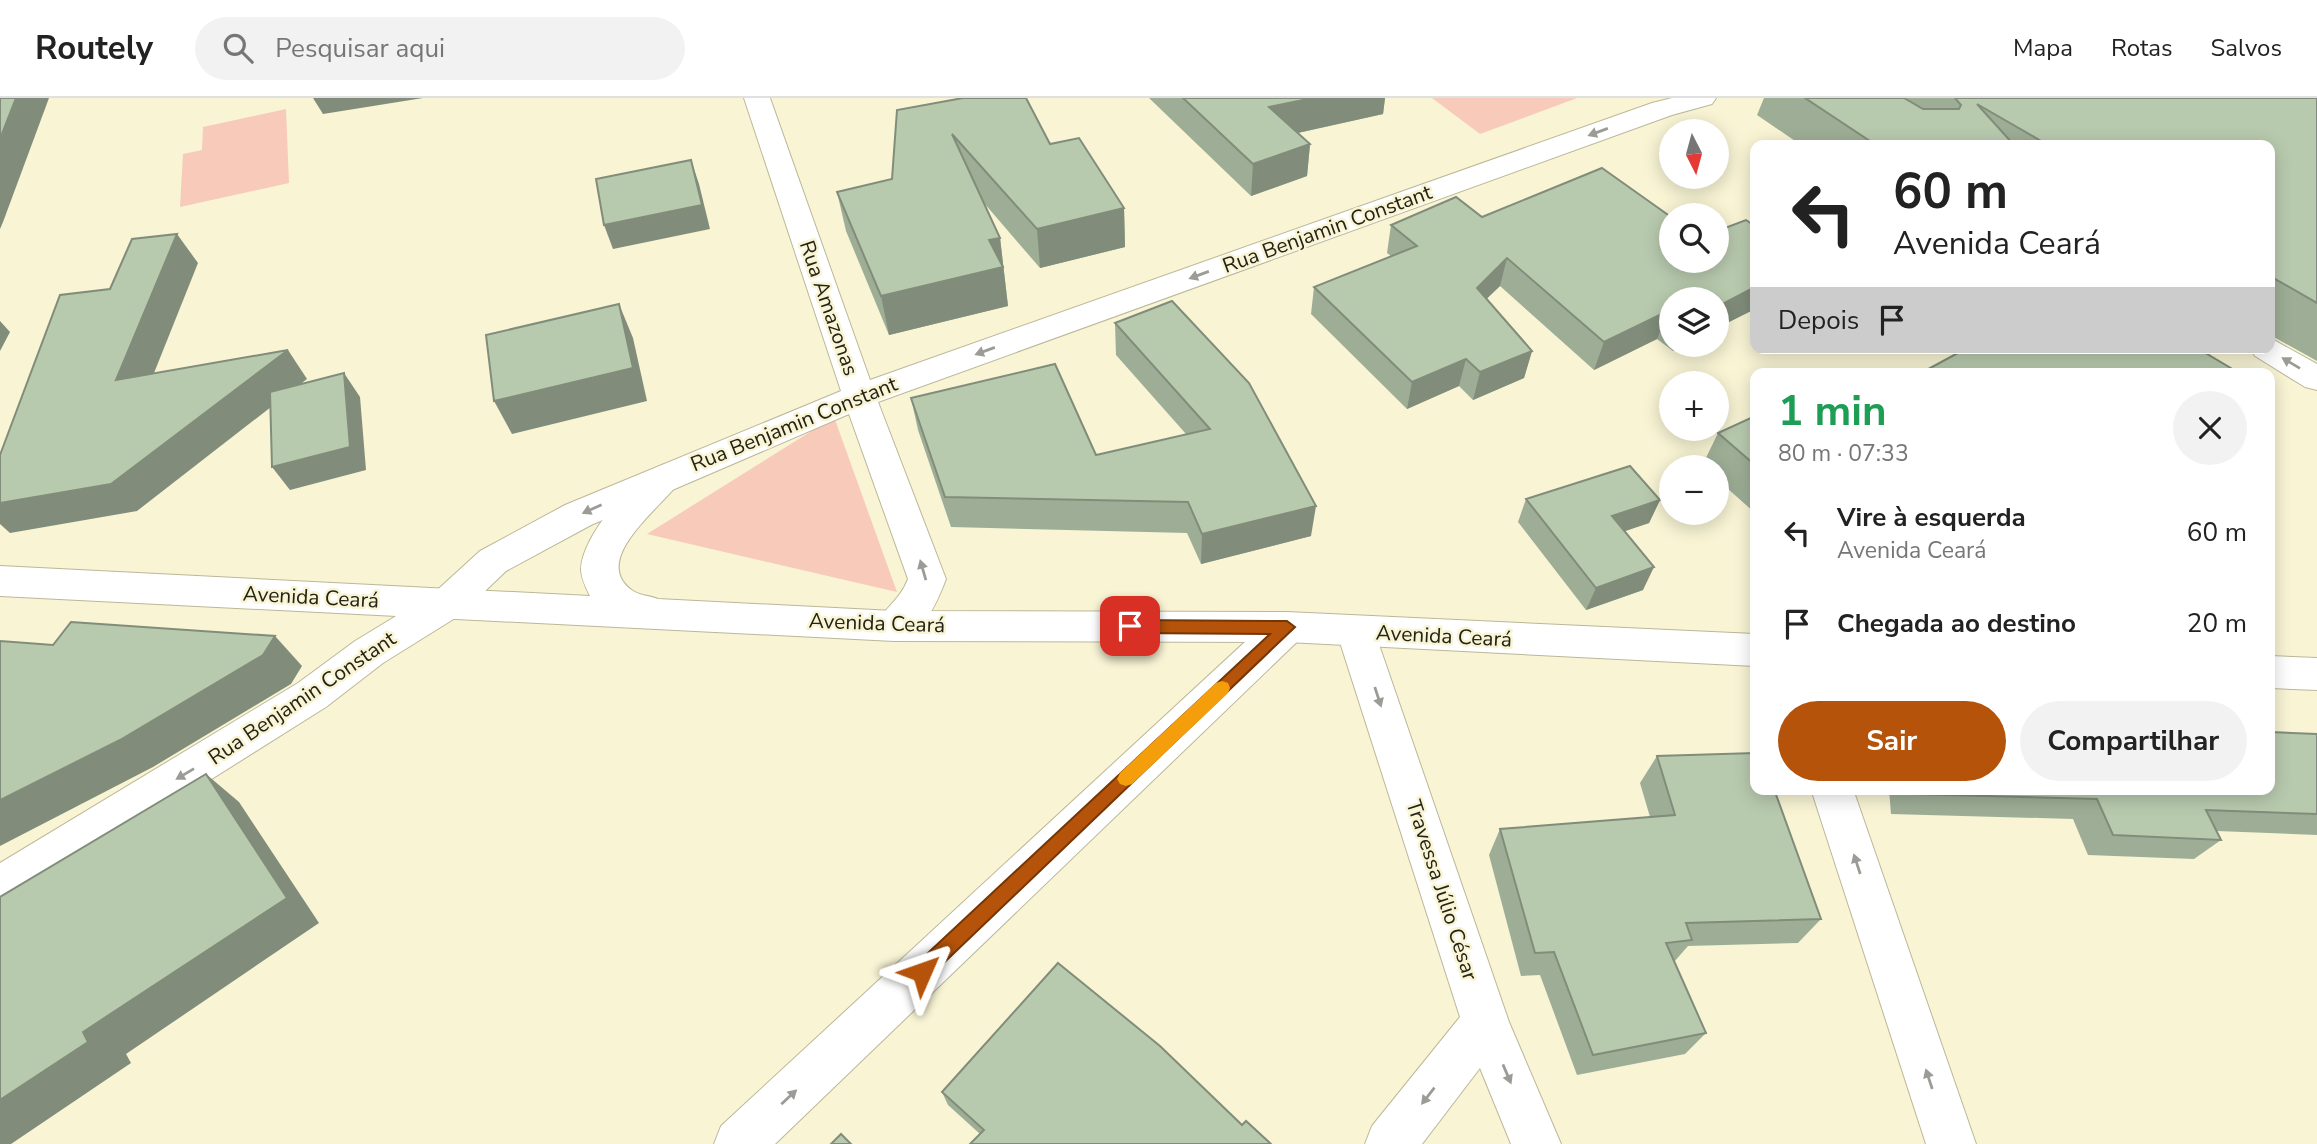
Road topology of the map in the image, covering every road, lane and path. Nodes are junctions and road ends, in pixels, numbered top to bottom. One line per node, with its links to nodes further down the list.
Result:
1 (757, 98): 6 (street, Rua Amazonas)
2 (1703, 98): 3 (street, Rua Benjamin Constant)
3 (1671, 104): 6 (street, Rua Benjamin Constant, one-way to 6)
4 (2275, 353): 5 (street, one-way to 4)
5 (2317, 379)
6 (859, 396): 7 (street, Rua Benjamin Constant); 11 (street, Rua Amazonas, one-way to 6)
7 (665, 477): 9 (street, Rua Benjamin Constant, one-way to 9); 10 (street)
8 (0, 581): 9 (street, Avenida Ceará)
9 (447, 604): 10 (street, Avenida Ceará); 18 (street, Rua Benjamin Constant, one-way to 18)
10 (652, 612): 11 (street, Avenida Ceará)
11 (894, 625): 12 (street, Avenida Ceará)
12 (1287, 627): 13 (street, Avenida Ceará); 20 (street, one-way to 12)
13 (1356, 632): 14 (street, Avenida Ceará); 19 (street, Travessa Júlio César, one-way to 19)
14 (1750, 650)
15 (2275, 672): 16 (street)
16 (2317, 674)
17 (1834, 795): 23 (street, one-way to 17)
18 (0, 887)
19 (1486, 1023): 21 (street, one-way to 21); 22 (street, Travessa Júlio César, one-way to 22)
20 (739, 1144)
21 (1390, 1144)
22 (1536, 1144)
23 (1951, 1144)

